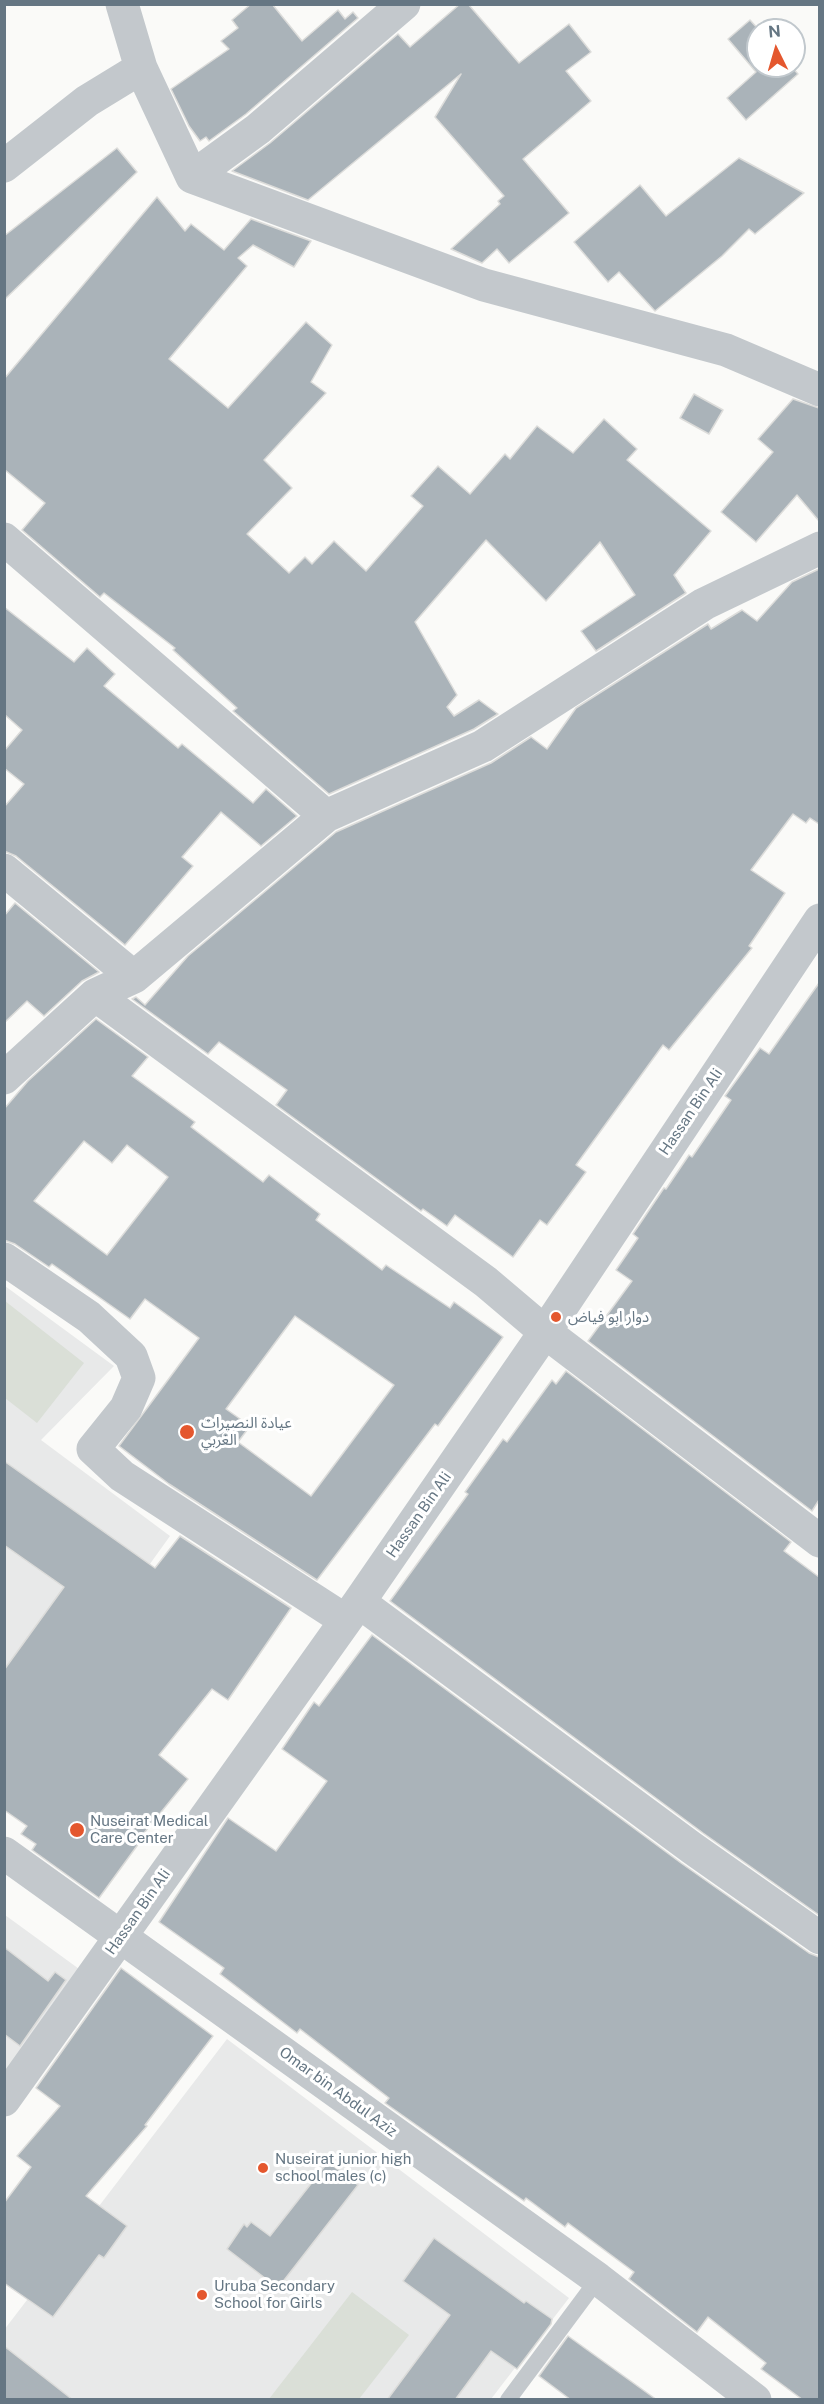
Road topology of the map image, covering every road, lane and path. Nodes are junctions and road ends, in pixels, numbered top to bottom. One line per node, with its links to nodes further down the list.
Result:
1 (122, 4): 3 (street)
2 (404, 4): 5 (street)
3 (141, 68): 4 (street); 5 (street)
4 (4, 166)
5 (192, 177): 6 (street)
6 (819, 390)
7 (4, 539): 9 (street)
8 (819, 548): 9 (street)
9 (326, 816): 12 (street)
10 (4, 870): 12 (street)
11 (819, 920): 16 (street, Hassan Bin Ali)
12 (134, 977): 13 (street)
13 (95, 995): 14 (street); 16 (street)
14 (4, 1078)
15 (4, 1259): 18 (street)
16 (545, 1332): 17 (street); 18 (street, Hassan Bin Ali)
17 (819, 1541)
18 (352, 1611): 20 (street, Hassan Bin Ali); 21 (street)
19 (4, 1853): 20 (street, Omar bin Abdul Aziz)
20 (121, 1935): 22 (street, Hassan Bin Ali); 23 (street, Omar bin Abdul Aziz)
21 (819, 1938)
22 (4, 2100)
23 (598, 2279): 24 (lane); 25 (street, Omar bin Abdul Aziz)
24 (508, 2400)
25 (755, 2400)

